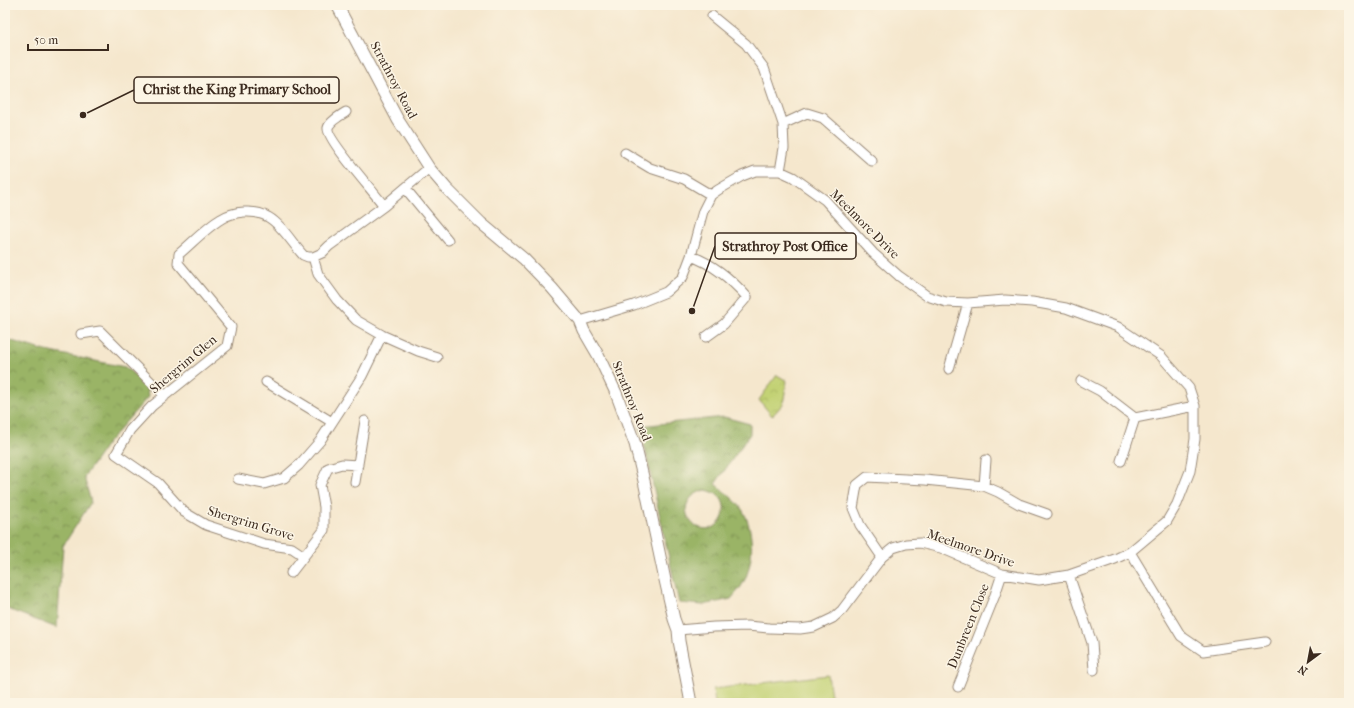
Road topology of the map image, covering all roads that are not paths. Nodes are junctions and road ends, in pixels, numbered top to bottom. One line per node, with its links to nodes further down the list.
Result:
1 (337, 5): 7 (street, Strathroy Road)
2 (712, 16): 4 (street)
3 (346, 112): 11 (street)
4 (783, 124): 6 (street); 8 (street)
5 (625, 153): 10 (street)
6 (872, 161)
7 (429, 168): 9 (street); 16 (street, Strathroy Road)
8 (780, 171): 10 (street, Meelmore Drive); 15 (street, Meelmore Drive)
9 (405, 188): 11 (street); 12 (street)
10 (711, 195): 13 (street)
11 (384, 206): 14 (street)
12 (448, 240)
13 (691, 256): 16 (street); 19 (street)
14 (313, 257): 18 (street); 24 (street, Shergrim Glen)
15 (968, 303): 21 (street); 25 (street, Meelmore Drive)
16 (580, 321): 43 (street, Strathroy Road)
17 (81, 334): 24 (street)
18 (382, 335): 20 (street); 28 (street)
19 (706, 337)
20 (437, 357)
21 (949, 369)
22 (1081, 381): 26 (street)
23 (266, 382): 28 (street)
24 (165, 396): 29 (street, Shergrim Glen)
25 (1195, 406): 26 (street); 37 (street, Meelmore Drive)
26 (1135, 418): 31 (street)
27 (364, 421): 32 (street)
28 (332, 422): 33 (street)
29 (116, 454): 38 (street, Shergrim Grove)
30 (986, 460): 35 (street)
31 (1121, 462)
32 (358, 465): 34 (street); 38 (street, Shergrim Grove)
33 (238, 479)
34 (355, 482)
35 (984, 486): 36 (street); 39 (street)
36 (1047, 514)
37 (1130, 552): 42 (street, Meelmore Drive); 44 (street)
38 (304, 556): 40 (street, Shergrim Grove)
39 (882, 557): 41 (street, Meelmore Drive); 43 (street, Meelmore Drive)
40 (291, 573)
41 (1002, 574): 42 (street, Meelmore Drive); 46 (street, Dunbreen Close)
42 (1069, 574): 45 (street)
43 (678, 630): 47 (street, Strathroy Road)
44 (1265, 642)
45 (1094, 670)
46 (958, 687)
47 (691, 703)

